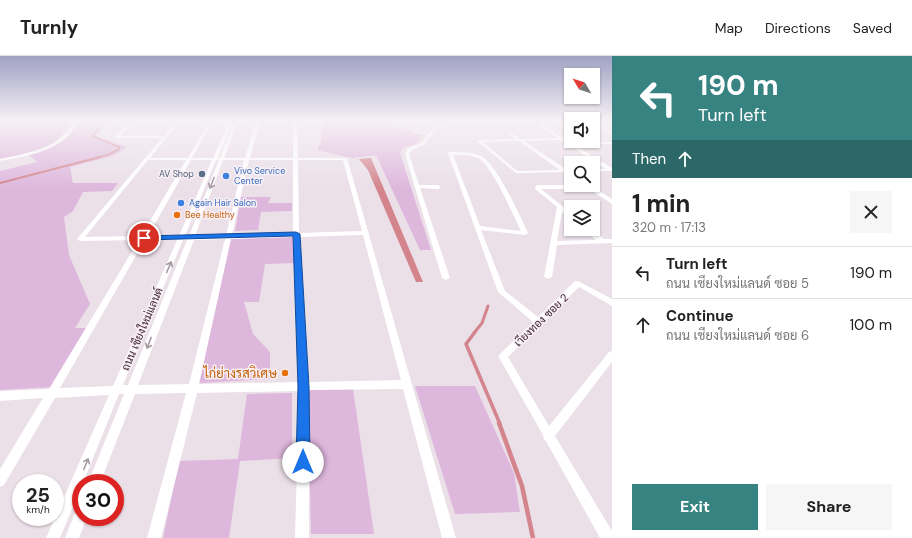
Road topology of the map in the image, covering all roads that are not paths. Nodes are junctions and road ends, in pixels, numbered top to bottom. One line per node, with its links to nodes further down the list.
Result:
1 (55, 143): 18 (street)
2 (159, 143): 13 (street)
3 (198, 143): 14 (street)
4 (223, 143): 15 (street, ถนน เชียงใหม่แลนด์)
5 (225, 143): 15 (street, ถนน เชียงใหม่แลนด์)
6 (251, 143): 16 (street)
7 (295, 143): 17 (street)
8 (423, 143): 25 (street)
9 (482, 143): 24 (street)
10 (525, 143): 20 (street)
11 (568, 143): 12 (street)
12 (589, 156)
13 (146, 159): 14 (street); 37 (street)
14 (189, 159): 15 (street); 37 (street)
15 (218, 159): 16 (street); 38 (street, ถนน เชียงใหม่แลนด์); 39 (street, ถนน เชียงใหม่แลนด์, one-way to 39)
16 (247, 159): 17 (street); 36 (street)
17 (295, 159): 33 (street); 34 (street)
18 (0, 160)
19 (600, 163): 23 (street)
20 (564, 168)
21 (600, 170): 22 (street)
22 (612, 170)
23 (612, 170)
24 (564, 171)
25 (417, 186): 27 (street); 43 (street)
26 (564, 186): 30 (street)
27 (438, 187)
28 (597, 192): 29 (street)
29 (612, 202)
30 (560, 207): 31 (street); 42 (street)
31 (564, 210)
32 (477, 228): 32 (street); 46 (street)
33 (366, 233): 34 (street); 48 (street)
34 (296, 234): 36 (street); 49 (street)
35 (596, 236): 40 (street)
36 (228, 237): 39 (street); 50 (street)
37 (144, 238): 38 (street); 53 (street)
38 (182, 238): 39 (street); 51 (street, ถนน เชียงใหม่แลนด์, one-way to 38)
39 (192, 238): 52 (street, ถนน เชียงใหม่แลนด์, one-way to 52)
40 (602, 241): 41 (street); 42 (street)
41 (612, 241)
42 (554, 243): 44 (street)
43 (446, 278)
44 (548, 278)
45 (612, 303): 46 (street, เาียงทอง ซอย 2)
46 (539, 322): 55 (street, เาียงทอง ซอย 2)
47 (612, 355): 55 (street)
48 (407, 384): 49 (street); 63 (street)
49 (304, 387): 50 (street); 62 (street)
50 (193, 388): 52 (street); 61 (street)
51 (117, 390): 52 (street); 53 (street); 59 (street, ถนน เชียงใหม่แลนด์, one-way to 51)
52 (131, 390): 56 (street, ถนน เชียงใหม่แลนด์)
53 (52, 393): 54 (street); 57 (street)
54 (0, 396)
55 (548, 436): 64 (street)
56 (98, 474)
57 (0, 481)
58 (77, 526): 60 (street)
59 (53, 538)
60 (72, 538)
61 (154, 538)
62 (302, 538)
63 (449, 538)
64 (608, 538)

